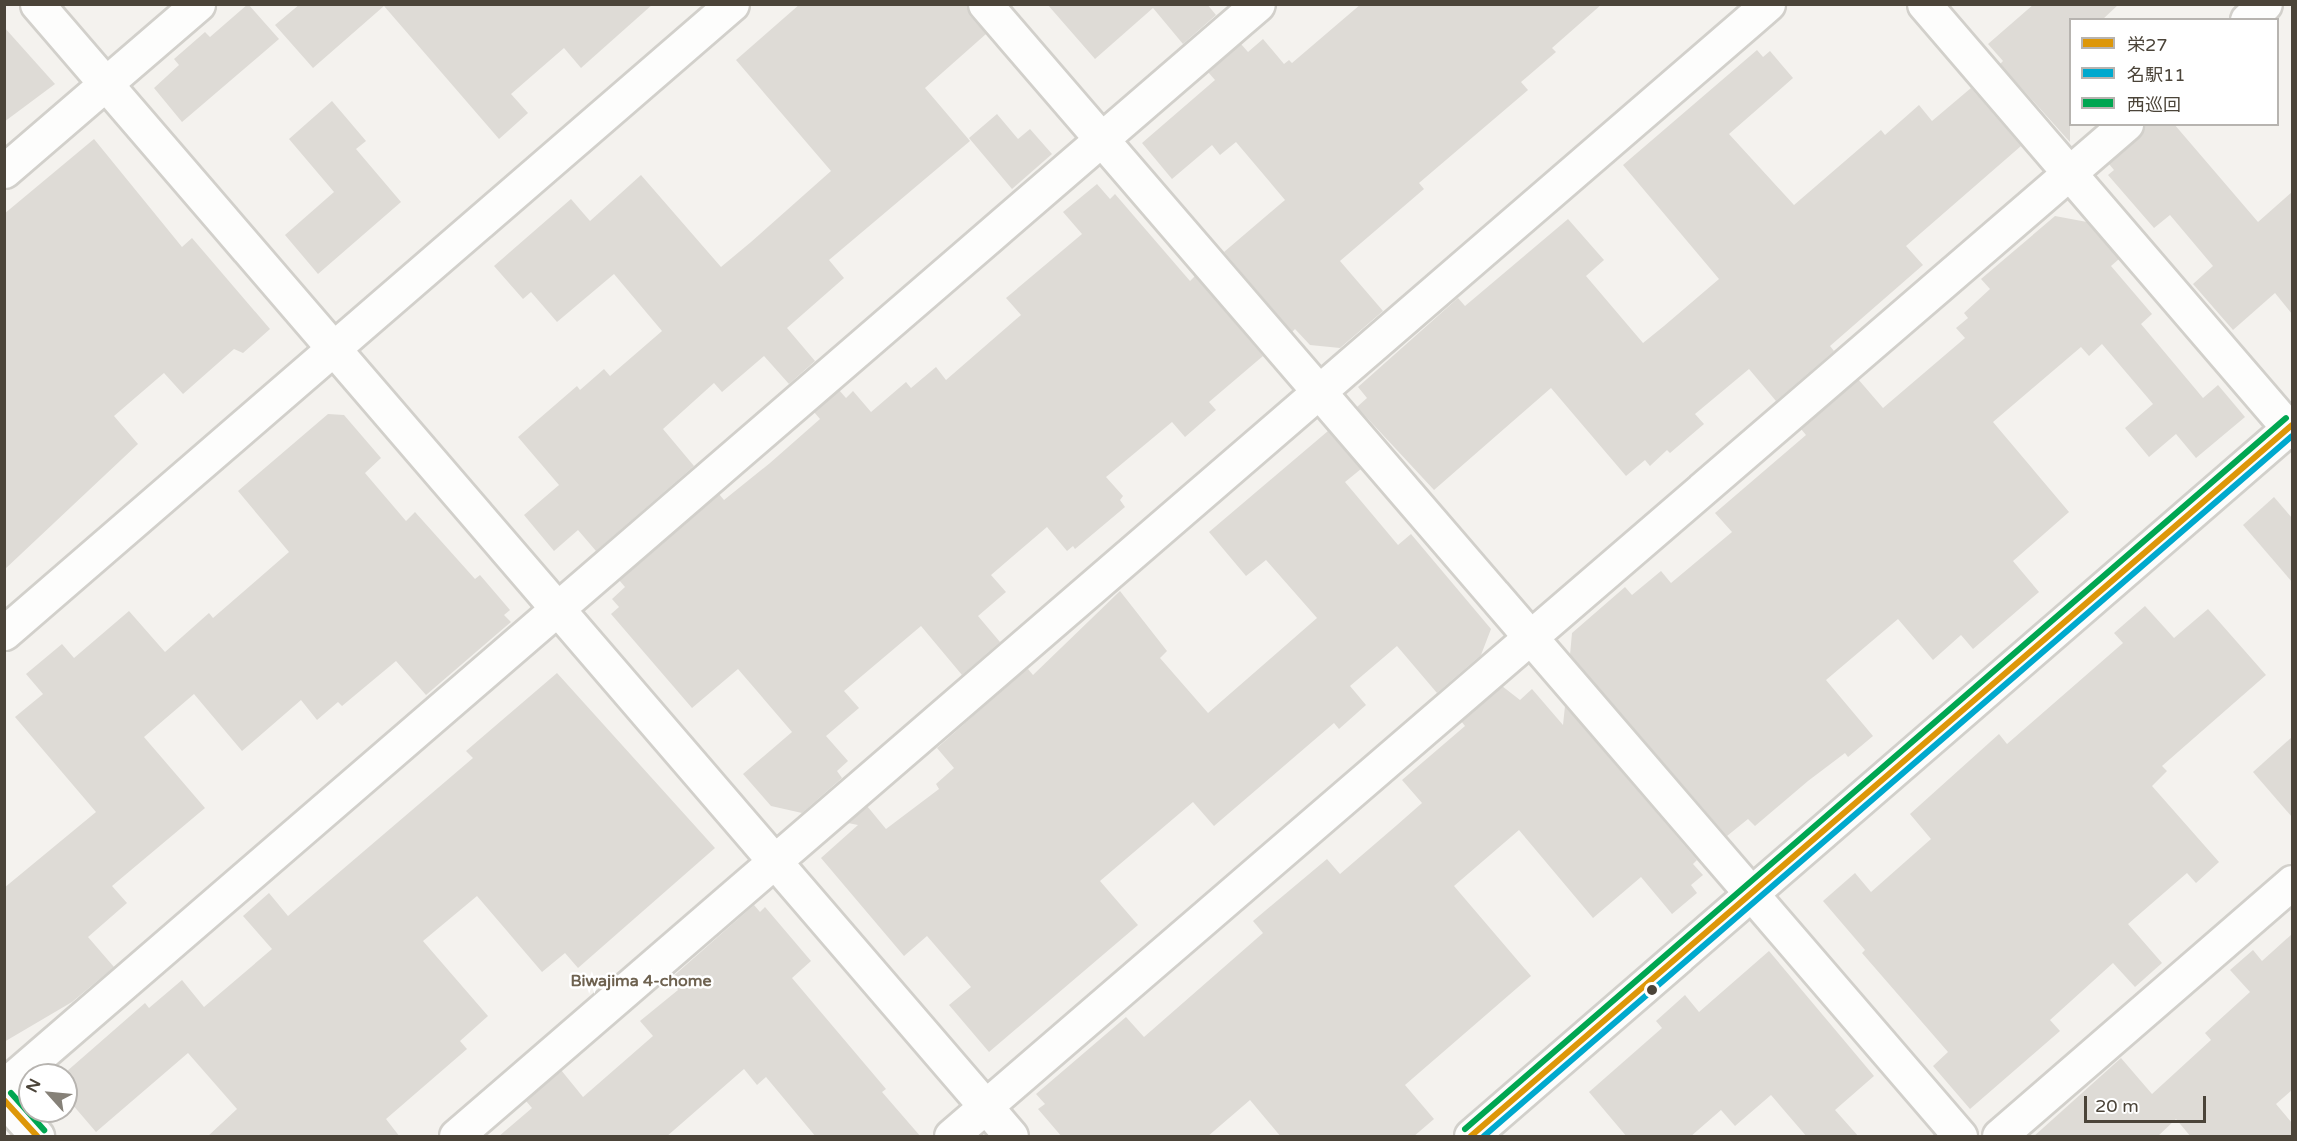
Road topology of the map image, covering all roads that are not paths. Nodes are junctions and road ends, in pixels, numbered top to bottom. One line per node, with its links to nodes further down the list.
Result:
1 (37, 4): 10 (street)
2 (198, 4): 10 (street)
3 (732, 4): 15 (street)
4 (985, 4): 12 (street)
5 (1258, 4): 12 (street)
6 (1768, 4): 16 (street)
7 (1924, 4): 14 (street)
8 (2265, 4): 9 (street)
9 (2249, 18)
10 (106, 83): 13 (street); 15 (street)
11 (2124, 126): 14 (street)
12 (1101, 140): 16 (street); 18 (street)
13 (4, 171)
14 (2069, 173): 17 (street); 20 (street)
15 (335, 347): 18 (street); 19 (street)
16 (1319, 392): 20 (street); 21 (street)
17 (2291, 428): 23 (street)
18 (559, 608): 21 (street); 24 (street)
19 (4, 633)
20 (1530, 638): 23 (street); 26 (street)
21 (775, 861): 26 (street); 28 (street)
22 (2292, 882): 33 (street)
23 (1751, 894): 31 (street); 32 (street)
24 (4, 1086)
25 (4, 1099): 27 (street)
26 (986, 1107): 29 (street); 30 (street)
27 (36, 1137)
28 (456, 1137)
29 (951, 1137)
30 (1011, 1137)
31 (1471, 1137)
32 (1960, 1137)
33 (1998, 1137)

